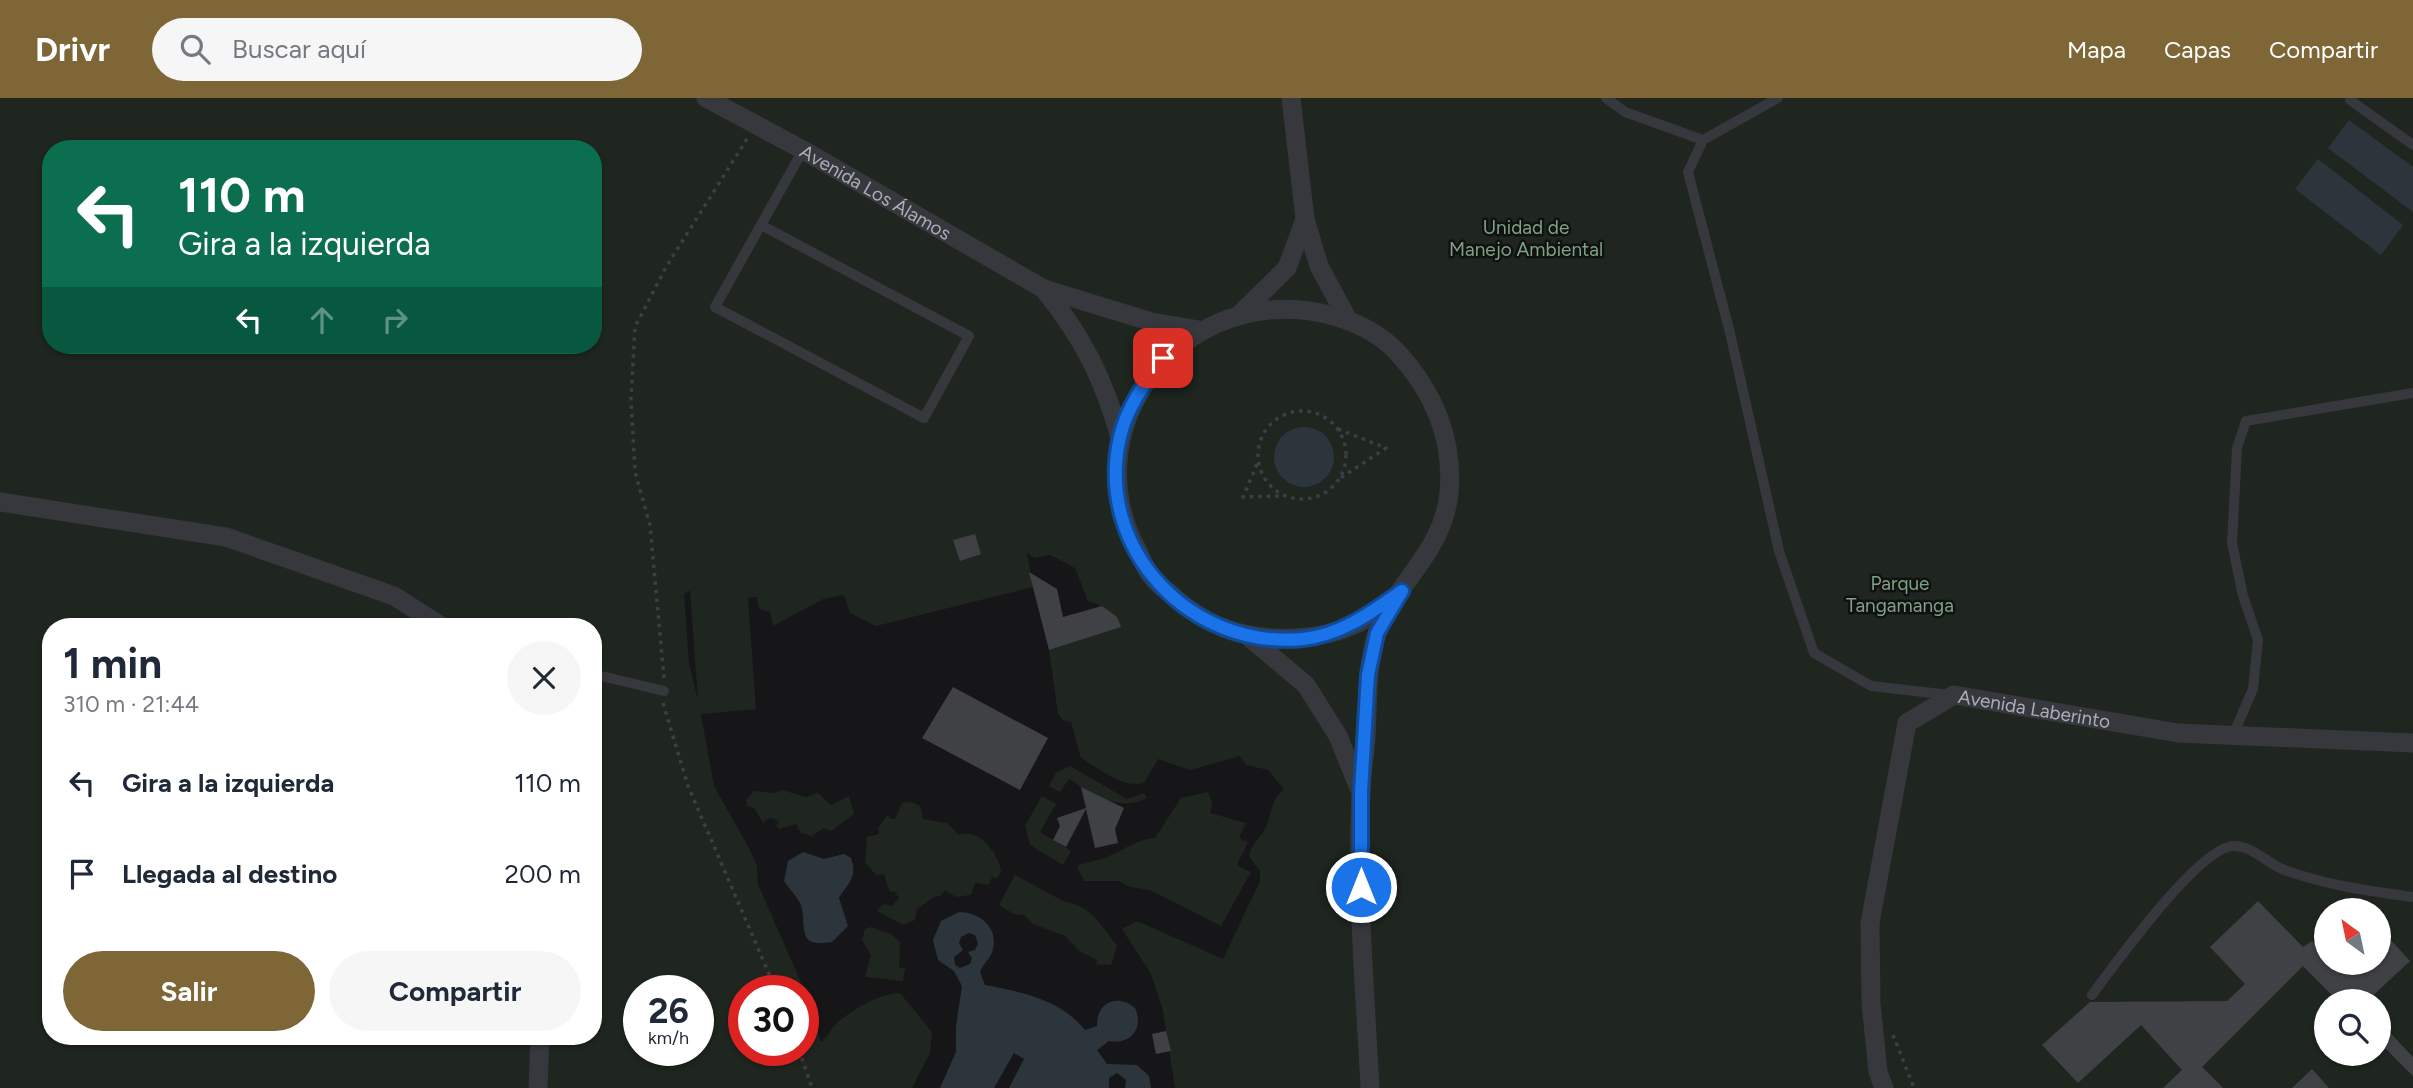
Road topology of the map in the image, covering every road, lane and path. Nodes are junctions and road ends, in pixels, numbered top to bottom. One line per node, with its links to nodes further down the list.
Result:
1 (706, 98): 6 (street, Avenida Los Álamos)
2 (1291, 98): 10 (street)
3 (1606, 98): 7 (lane)
4 (1778, 98): 7 (lane)
5 (2350, 100): 8 (lane)
6 (757, 125): 9 (street, Avenida Los Álamos); 27 (path)
7 (1703, 140): 28 (lane)
8 (2413, 145)
9 (803, 150): 11 (lane); 12 (street, Avenida Los Álamos)
10 (1305, 219): 13 (street); 14 (street)
11 (761, 225): 11 (lane)
12 (1044, 289): 15 (street, Avenida Los Álamos); 18 (street, Avenida Los Álamos)
13 (1241, 313): 14 (street); 15 (street)
14 (1348, 320): 23 (street)
15 (1199, 330): 18 (street)
16 (2413, 393): 29 (lane)
17 (1337, 428): 19 (path); 20 (path); 20 (path)
18 (1120, 437): 25 (street)
19 (1258, 462): 21 (path); 21 (path)
20 (1338, 480): 21 (path)
21 (1286, 496)
22 (0, 502): 24 (street)
23 (1402, 591): 25 (street); 31 (street)
24 (428, 618)
25 (1249, 637): 31 (street)
26 (602, 676): 27 (lane)
27 (664, 691): 33 (path)
28 (1954, 695): 29 (street, Avenida Laberinto); 41 (street, Avenida Laberinto)
29 (2233, 736): 30 (street, Avenida Laberinto)
30 (2413, 743)
31 (1361, 792): 40 (street)
32 (2413, 897): 34 (lane)
33 (770, 975)
34 (2092, 995)
35 (1890, 1026): 42 (path)
36 (540, 1045): 38 (street)
37 (804, 1066): 39 (path)
38 (538, 1088)
39 (812, 1088)
40 (1370, 1088)
41 (1884, 1088)
42 (1914, 1088)

